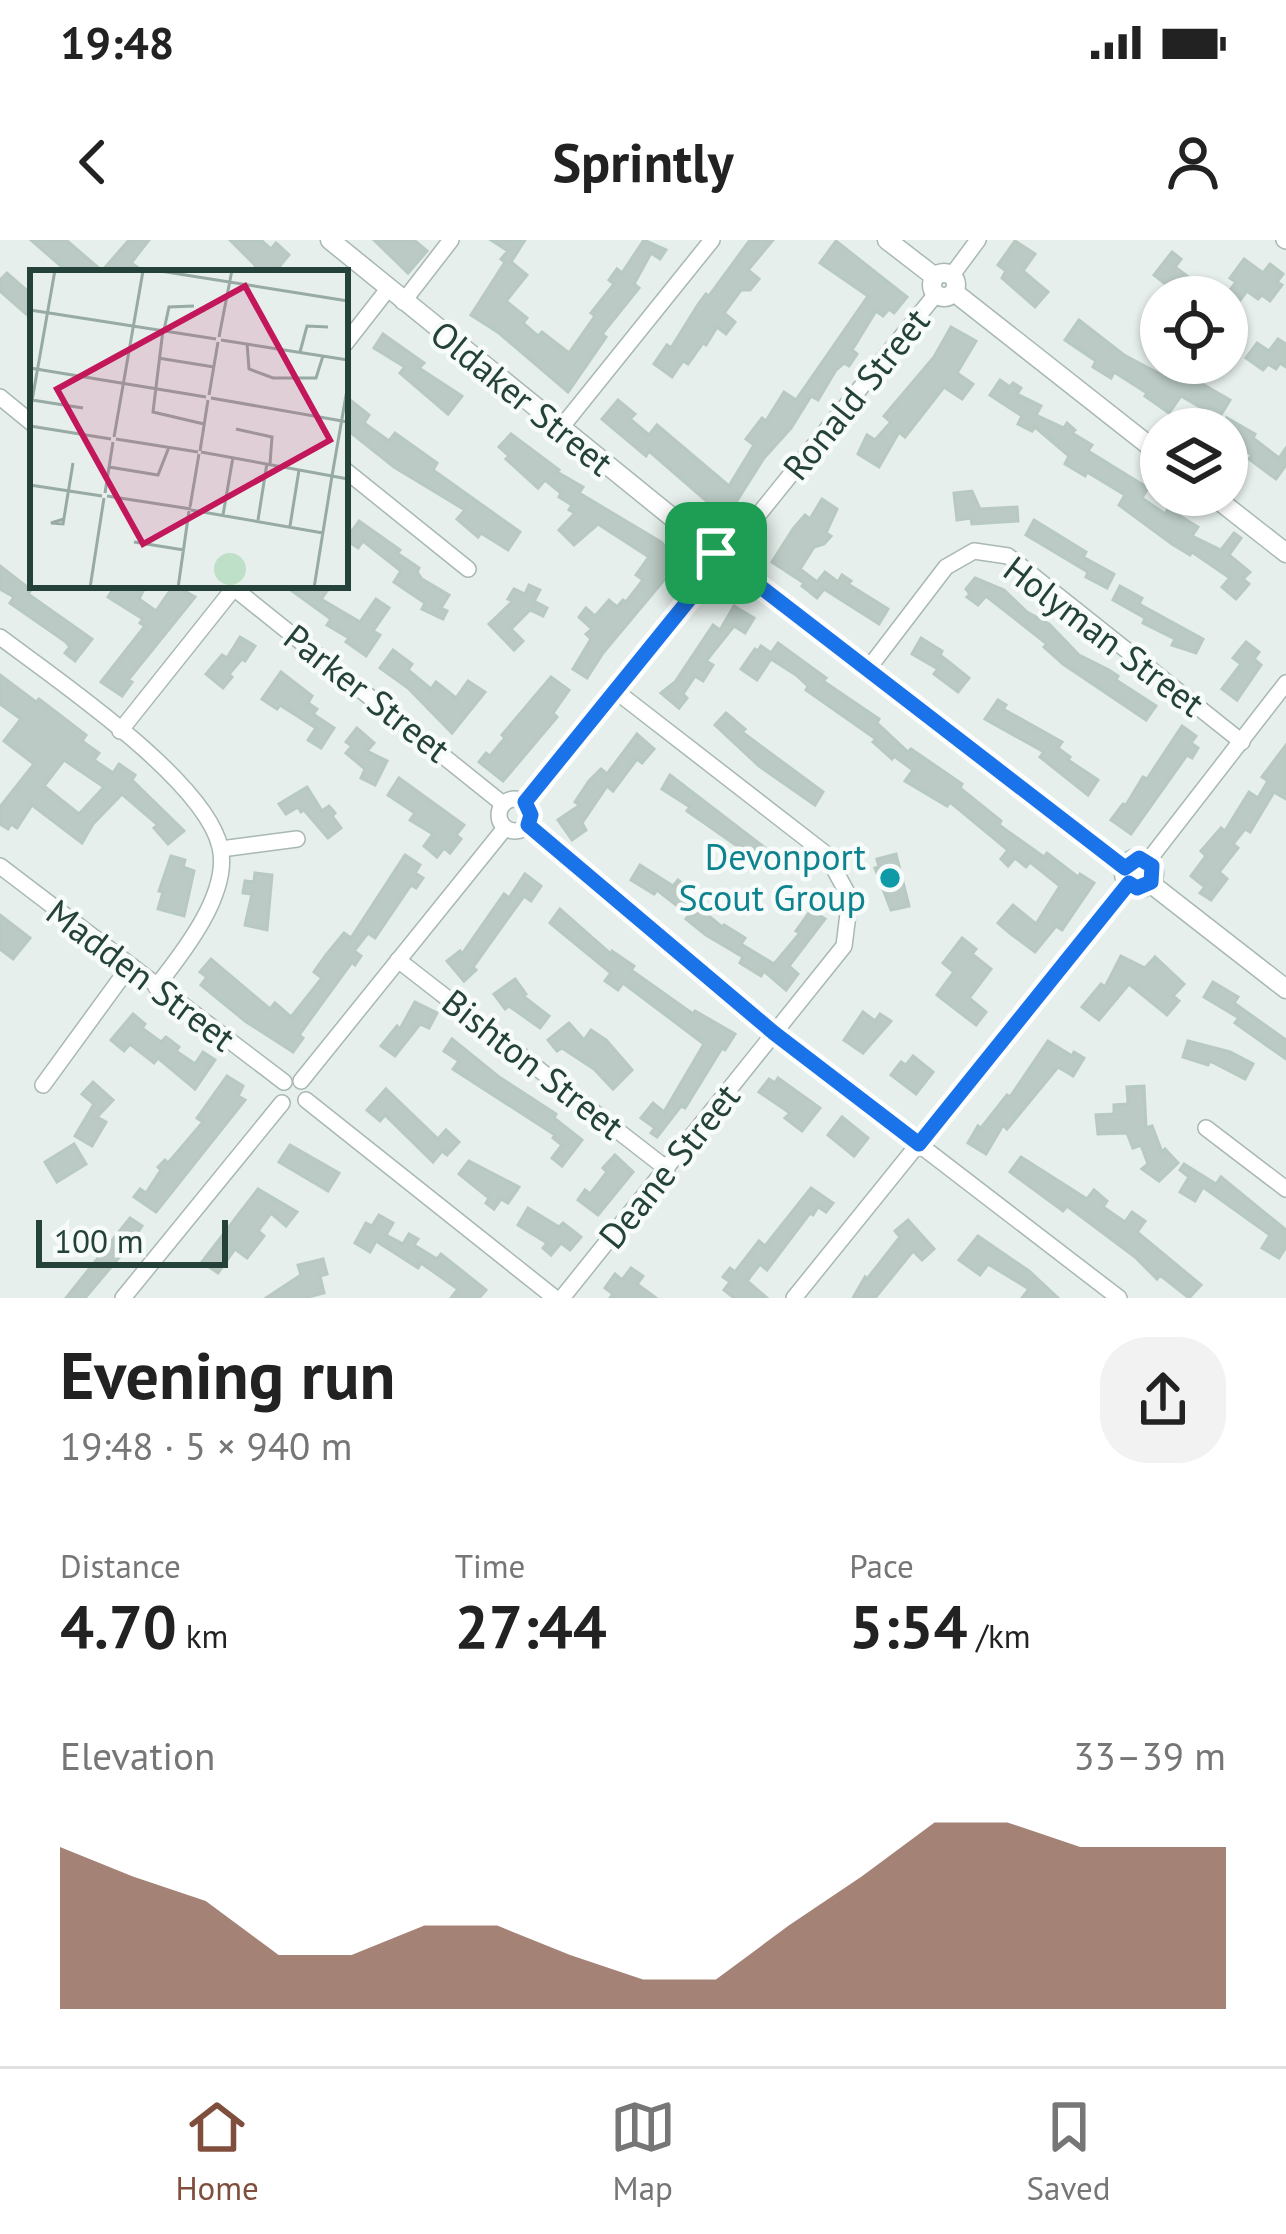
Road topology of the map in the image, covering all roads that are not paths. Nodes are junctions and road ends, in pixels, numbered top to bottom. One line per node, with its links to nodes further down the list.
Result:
1 (330, 240): 7 (street, Oldaker Street)
2 (451, 240): 7 (street)
3 (712, 240): 11 (street)
4 (887, 240): 6 (street)
5 (978, 240): 6 (street, Ronald Street)
6 (944, 285): 12 (street); 16 (street, Ronald Street)
7 (396, 296): 8 (street); 11 (street, Oldaker Street)
8 (348, 341)
9 (0, 397): 10 (street)
10 (30, 422)
11 (560, 429): 16 (street, Oldaker Street)
12 (1140, 439)
13 (348, 472): 17 (street)
14 (1239, 516): 15 (street)
15 (1286, 553)
16 (724, 558): 21 (street, Oldaker Street); 23 (street, Ronald Street)
17 (468, 569)
18 (230, 588): 24 (street)
19 (235, 588): 27 (street, Parker Street)
20 (0, 637): 24 (street)
21 (868, 669): 25 (street, Holyman Street); 34 (street, Oldaker Street)
22 (1286, 683): 25 (street)
23 (617, 692): 26 (street, Ronald Street); 40 (street, Deane Street)
24 (120, 731): 31 (street)
25 (1243, 742): 32 (street)
26 (525, 802): 27 (street); 28 (street)
27 (502, 804): 29 (street)
28 (528, 825): 29 (street); 40 (street)
29 (505, 828): 36 (street)
30 (297, 839): 31 (street)
31 (221, 849): 38 (street)
32 (1148, 861): 34 (street); 35 (street)
33 (0, 866): 37 (street, Madden Street)
34 (1127, 876): 35 (street); 46 (street)
35 (1150, 883): 39 (street)
36 (398, 960): 41 (street); 47 (street, Bishton Street)
37 (129, 967): 38 (street, Madden Street); 42 (street)
38 (156, 987): 41 (street, Madden Street)
39 (1286, 989)
40 (774, 1033): 46 (street); 47 (street, Deane Street)
41 (293, 1081): 43 (street); 44 (street)
42 (43, 1084)
43 (306, 1100): 44 (street); 50 (street)
44 (282, 1103): 49 (street)
45 (1206, 1128): 48 (street)
46 (919, 1144): 51 (street); 52 (street)
47 (667, 1169): 50 (street, Deane Street)
48 (1286, 1190)
49 (123, 1298)
50 (556, 1298)
51 (794, 1298)
52 (1119, 1298)

